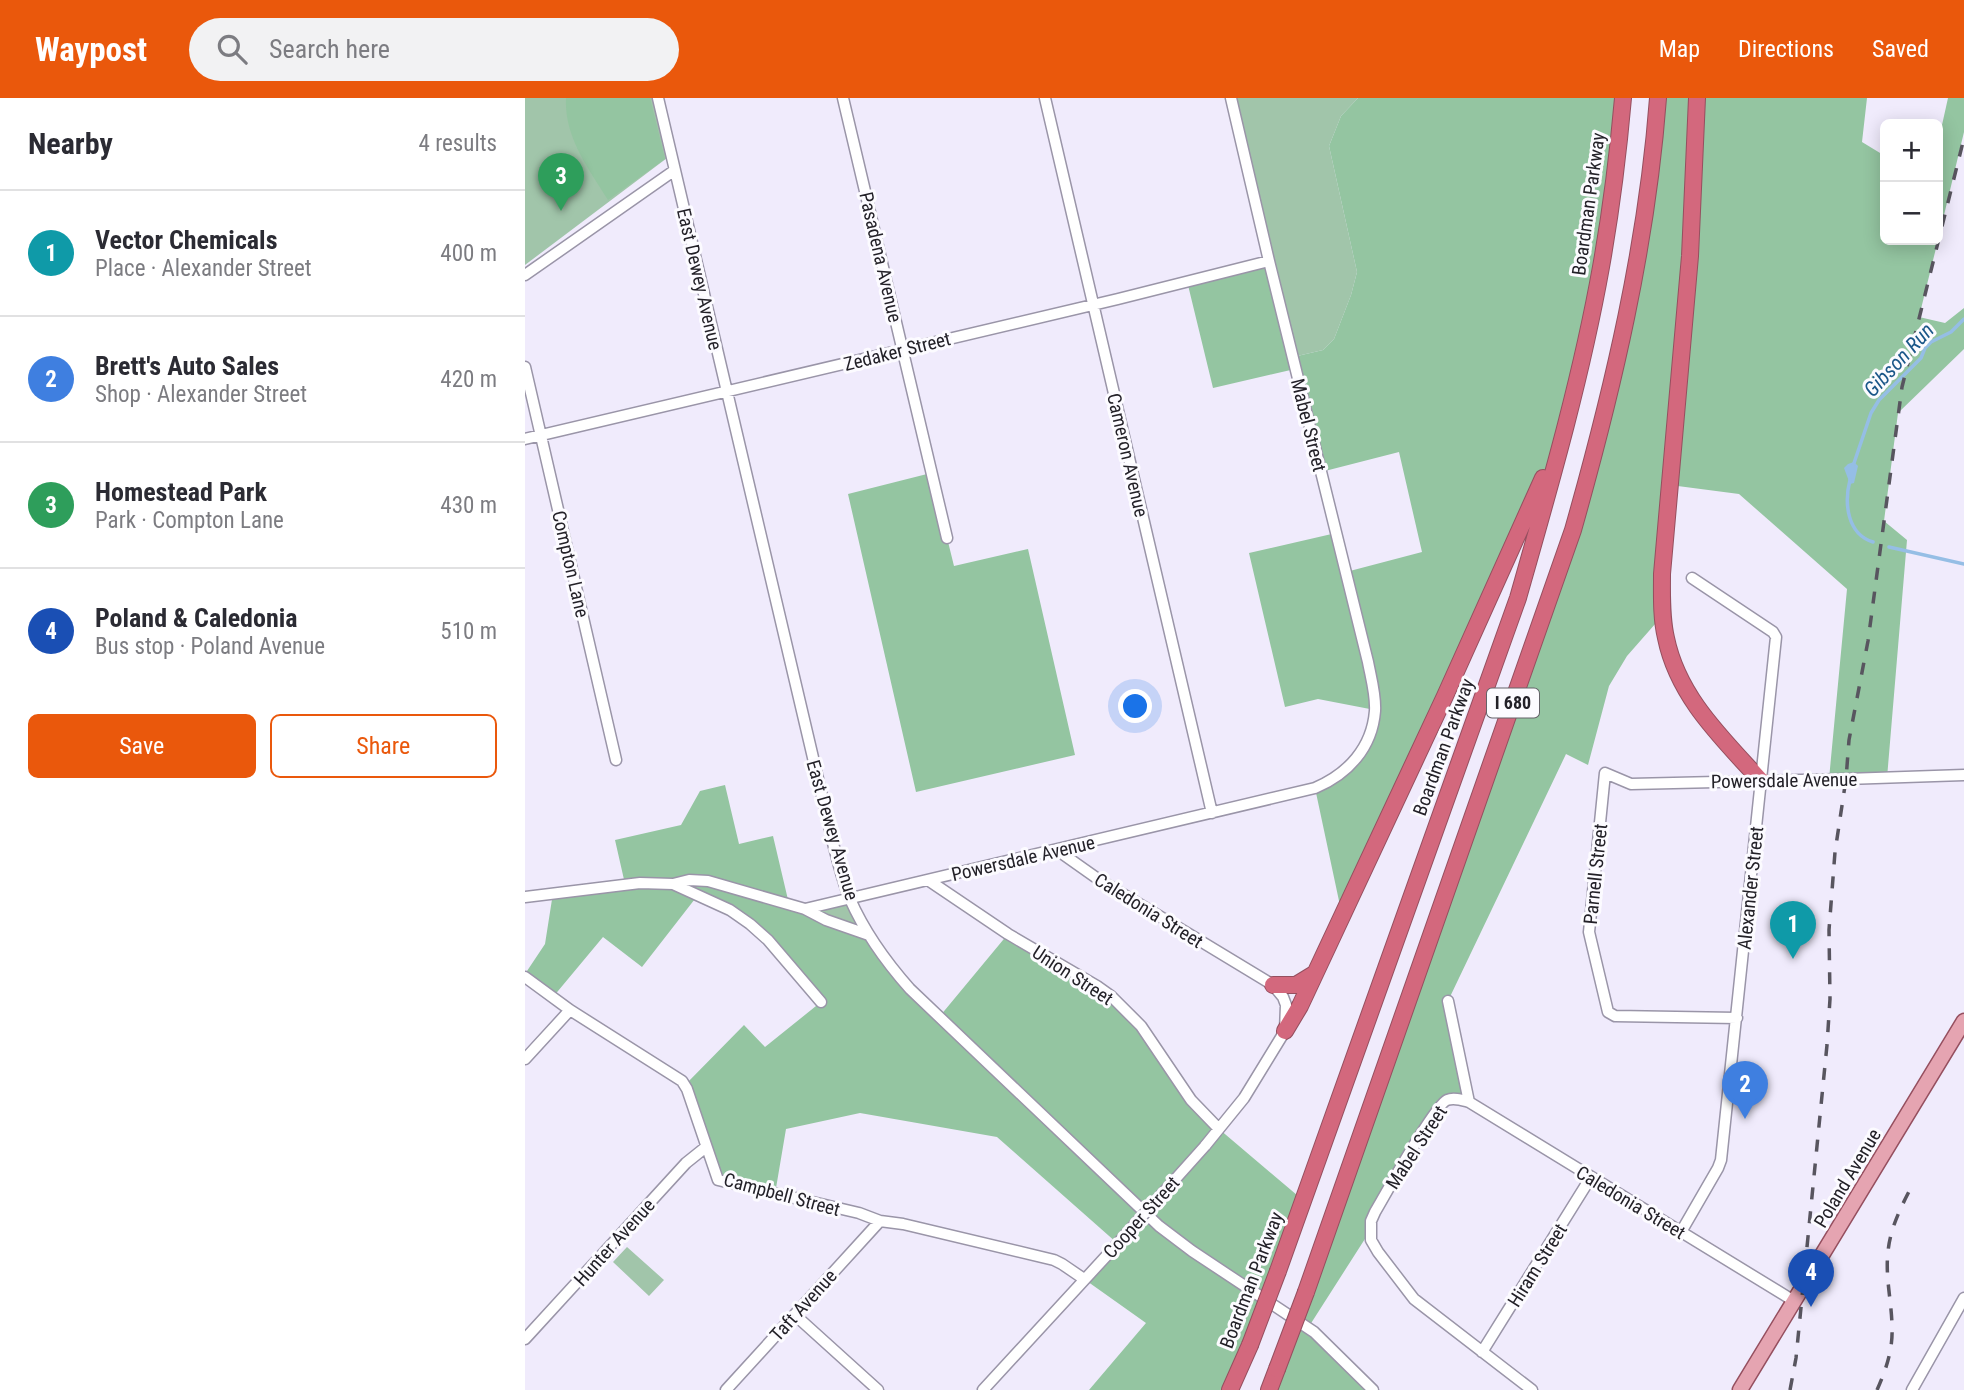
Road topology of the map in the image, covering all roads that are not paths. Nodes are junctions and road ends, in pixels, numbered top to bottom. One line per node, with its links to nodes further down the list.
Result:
1 (658, 98): 8 (street, East Dewey Avenue)
2 (843, 98): 12 (street, Pasadena Avenue)
3 (1045, 98): 11 (street, Cameron Avenue)
4 (1230, 98): 9 (street, Mabel Street)
5 (1623, 98): 15 (highway, Boardman Parkway / I 680)
6 (1658, 98): 59 (highway, I 680, bridge)
7 (1697, 98): 24 (highway)
8 (675, 170): 10 (street); 14 (street, East Dewey Avenue)
9 (1269, 261): 11 (street, Zedaker Street); 20 (street, Mabel Street)
10 (525, 275)
11 (1093, 304): 12 (street, Zedaker Street); 25 (street, Cameron Avenue)
12 (902, 349): 14 (street, Zedaker Street); 18 (street, Pasadena Avenue)
13 (525, 368): 16 (street, Compton Lane)
14 (727, 390): 16 (street, Zedaker Street); 30 (street, East Dewey Avenue)
15 (1569, 410): 33 (highway); 58 (highway, Boardman Parkway / I 680, bridge)
16 (541, 435): 17 (street, Zedaker Street); 21 (street, Compton Lane)
17 (525, 439)
18 (947, 538)
19 (1692, 578): 24 (street, Alexander Street)
20 (1361, 752): 25 (street, Powersdale Avenue)
21 (617, 760)
22 (1605, 773): 24 (street, Powersdale Avenue); 39 (street, Parnell Street)
23 (1964, 775): 24 (street, Powersdale Avenue)
24 (1761, 781): 39 (street, Alexander Street)
25 (1212, 813): 26 (street, Powersdale Avenue)
26 (1057, 850): 27 (street, Powersdale Avenue); 35 (street, Caledonia Street)
27 (928, 880): 30 (street, Powersdale Avenue); 44 (street, Union Street)
28 (673, 884): 29 (street, Powersdale Avenue); 31 (street, Powersdale Avenue); 37 (street)
29 (525, 897)
30 (850, 899): 31 (street, Powersdale Avenue); 32 (street, East Dewey Avenue)
31 (805, 909): 32 (street)
32 (869, 935): 60 (street, East Dewey Avenue)
33 (1314, 974): 35 (highway); 41 (highway)
34 (525, 977): 38 (street, Campbell Street)
35 (1273, 985): 41 (street)
36 (1448, 1001): 43 (street, Mabel Street)
37 (821, 1002)
38 (570, 1010): 42 (street); 45 (street, Campbell Street)
39 (1737, 1018): 48 (street, Alexander Street)
40 (1964, 1021): 51 (main road, Poland Avenue)
41 (1285, 1031): 44 (street, Cooper Street)
42 (525, 1059)
43 (1469, 1101): 46 (street, Caledonia Street); 54 (street, Mabel Street)
44 (1219, 1129): 49 (street, Cooper Street, bridge)
45 (706, 1147): 47 (street, Campbell Street); 53 (street, Hunter Avenue)
46 (1591, 1177): 48 (street, Caledonia Street); 54 (street, Hiram Street)
47 (880, 1221): 49 (street, Campbell Street); 52 (street, Taft Avenue)
48 (1681, 1232): 51 (street, Caledonia Street)
49 (1084, 1279): 57 (street, Cooper Street)
50 (1964, 1298): 63 (street)
51 (1794, 1301): 62 (main road, Poland Avenue)
52 (795, 1315): 55 (street, Taft Avenue); 56 (street)
53 (525, 1339)
54 (1482, 1352): 61 (street)
55 (726, 1390)
56 (878, 1390)
57 (983, 1390)
58 (1230, 1390)
59 (1269, 1390)
60 (1373, 1390)
61 (1532, 1390)
62 (1740, 1390)
63 (1912, 1390)

